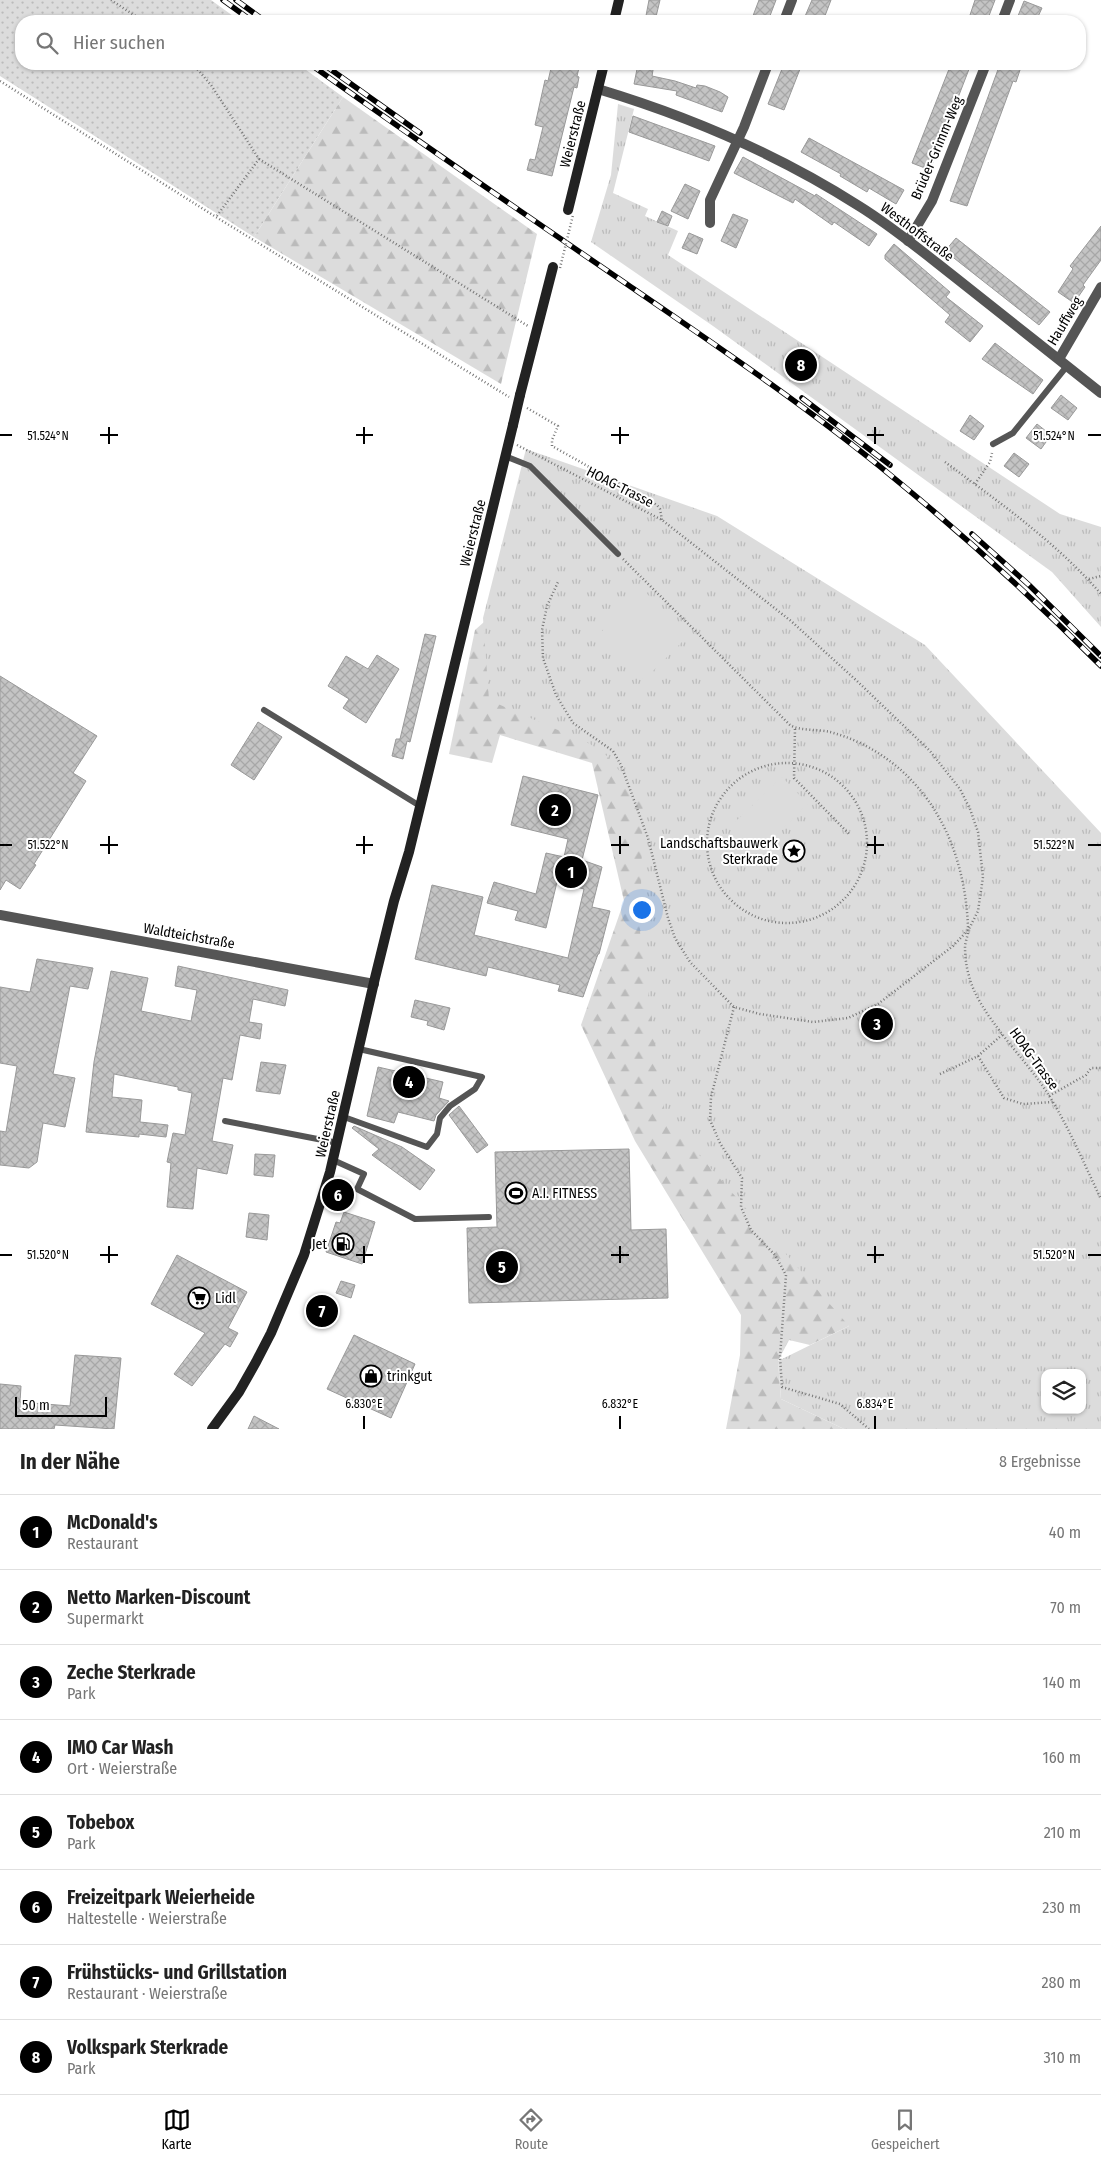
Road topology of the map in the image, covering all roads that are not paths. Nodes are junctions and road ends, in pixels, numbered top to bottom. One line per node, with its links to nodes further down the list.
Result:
1 (619, 0): 4 (main road)
2 (792, 0): 5 (street)
3 (1010, 0): 6 (street)
4 (615, 15)
5 (786, 15)
6 (1004, 15)
7 (603, 70): 10 (main road, Weierstraße)
8 (766, 70): 11 (street)
9 (984, 70): 14 (street, Brüder-Grimm-Weg)
10 (598, 89): 11 (street, Westhoffstraße); 12 (main road, Weierstraße)
11 (738, 140): 13 (street); 14 (street, Westhoffstraße)
12 (571, 212)
13 (710, 223)
14 (908, 241): 18 (street, Westhoffstraße)
15 (557, 268): 21 (main road, Weierstraße, bridge)
16 (1101, 287): 17 (street, Hauffweg)
17 (1098, 299): 18 (street, Hauffweg)
18 (1063, 363): 19 (street, Westhoffstraße); 20 (lane)
19 (1101, 393)
20 (993, 444)
21 (505, 456): 22 (lane); 24 (main road, Weierstraße)
22 (618, 554)
23 (264, 710): 24 (lane)
24 (420, 806): 26 (main road, Weierstraße)
25 (0, 915): 26 (street, Waldteichstraße)
26 (374, 984): 27 (main road, Weierstraße)
27 (359, 1049): 28 (main road, Weierstraße); 28 (lane)
28 (344, 1117): 30 (main road, Weierstraße)
29 (225, 1121): 30 (lane)
30 (338, 1143): 31 (main road, Weierstraße)
31 (333, 1160): 32 (lane); 33 (main road, Weierstraße)
32 (489, 1217)
33 (212, 1429)

